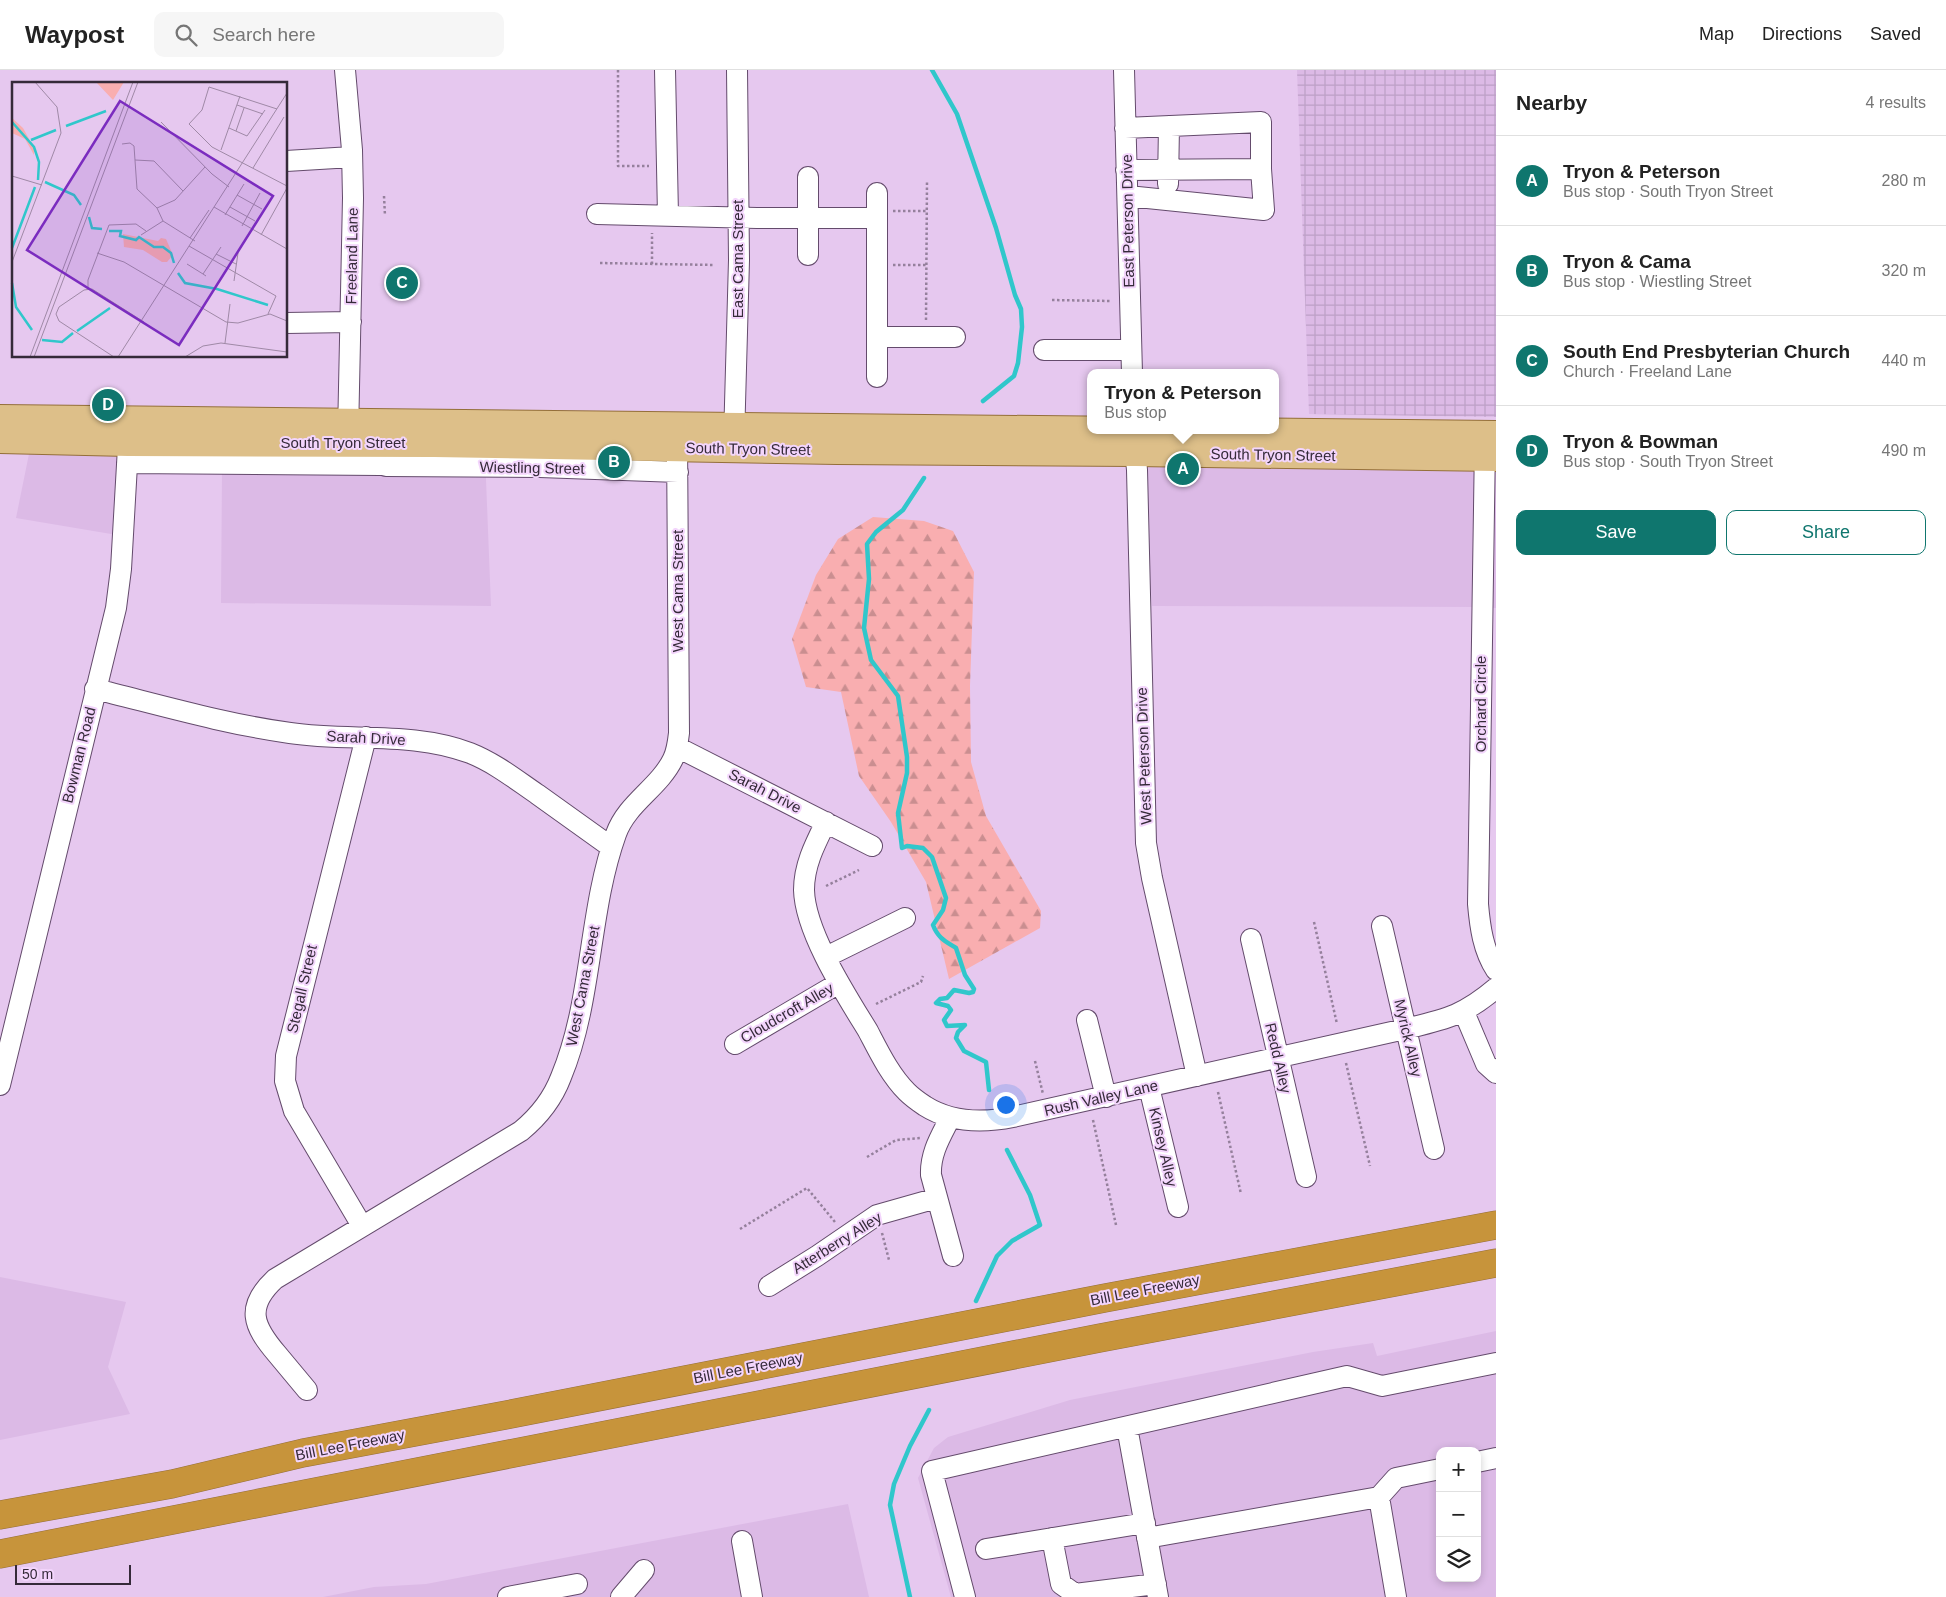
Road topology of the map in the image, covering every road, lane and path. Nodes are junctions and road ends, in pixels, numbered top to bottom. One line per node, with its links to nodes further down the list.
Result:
1 (345, 70): 8 (street, Freeland Lane)
2 (618, 70): 10 (path)
3 (665, 70): 23 (street)
4 (737, 70): 25 (street, East Cama Street)
5 (1124, 70): 7 (street, East Peterson Drive)
6 (1169, 126): 7 (street); 12 (street); 13 (street)
7 (1125, 128): 11 (street, East Peterson Drive)
8 (352, 157): 9 (street); 36 (street, Freeland Lane)
9 (288, 161)
10 (653, 166)
11 (1126, 170): 12 (street); 18 (street, East Peterson Drive)
12 (1169, 170): 13 (street); 19 (street)
13 (1261, 170): 19 (street)
14 (808, 177): 26 (street)
15 (927, 181): 20 (path)
16 (877, 193): 22 (street)
17 (384, 196): 24 (path)
18 (1128, 196): 19 (street); 42 (street, East Peterson Drive)
19 (1168, 199)
20 (927, 211): 22 (path); 33 (path)
21 (597, 214): 23 (street)
22 (882, 214): 26 (street); 39 (street)
23 (668, 215): 25 (street)
24 (385, 216)
25 (739, 216): 26 (street); 47 (street, East Cama Street)
26 (808, 218): 28 (street)
27 (652, 230): 30 (path)
28 (808, 255)
29 (600, 263): 30 (path)
30 (652, 264): 31 (path)
31 (715, 265)
32 (888, 265): 33 (path)
33 (927, 265): 37 (path)
34 (1052, 300): 35 (path)
35 (1111, 300)
36 (350, 322): 38 (street); 46 (street, Freeland Lane)
37 (926, 322)
38 (288, 323)
39 (877, 337): 40 (street); 44 (street)
40 (955, 337)
41 (1044, 350): 42 (street)
42 (1131, 350): 43 (street, East Peterson Drive)
43 (1132, 369)
44 (877, 377)
45 (0, 418): 50 (main road, South Tryon Street)
46 (348, 432): 50 (main road, South Tryon Street); 52 (main road, South Tryon Street)
47 (734, 438): 48 (main road, South Tryon Street); 52 (main road, South Tryon Street)
48 (1134, 438): 51 (main road, South Tryon Street); 81 (street, West Peterson Drive)
49 (0, 440): 50 (main road, South Tryon Street)
50 (128, 442): 52 (street, Wiestling Street); 54 (street, Bowman Road)
51 (1491, 446): 53 (street, Orchard Circle)
52 (677, 449): 56 (street, West Cama Street)
53 (1490, 512): 67 (street, Orchard Circle)
54 (95, 689): 55 (street, Sarah Drive); 82 (street, Bowman Road)
55 (366, 738): 59 (street, Sarah Drive); 100 (street, Stegall Street)
56 (677, 747): 57 (street, Sarah Drive); 59 (street, West Cama Street)
57 (826, 822): 58 (street, Sarah Drive); 66 (street, Rush Valley Lane)
58 (872, 846)
59 (611, 847): 100 (street, West Cama Street)
60 (859, 870): 61 (path)
61 (826, 886)
62 (905, 918): 66 (street)
63 (1314, 922): 74 (path)
64 (1382, 926): 75 (street, Myrick Alley)
65 (1251, 939): 77 (street, Redd Alley)
66 (826, 957): 69 (street, Rush Valley Lane)
67 (1496, 970)
68 (923, 976): 71 (path)
69 (839, 983): 76 (street, Cloudcroft Alley); 87 (street, Rush Valley Lane)
70 (1496, 988): 72 (street, Rush Valley Lane)
71 (876, 1004)
72 (1464, 1012): 75 (street, Rush Valley Lane); 80 (street)
73 (1087, 1020): 86 (street)
74 (1338, 1024)
75 (1405, 1029): 77 (street, Rush Valley Lane); 90 (street, Myrick Alley)
76 (735, 1044)
77 (1278, 1057): 81 (street, Rush Valley Lane); 93 (street, Redd Alley)
78 (1036, 1061): 85 (path)
79 (1346, 1063): 92 (path)
80 (1496, 1073)
81 (1197, 1076): 83 (street, Rush Valley Lane)
82 (0, 1085)
83 (1149, 1087): 86 (street, Rush Valley Lane); 96 (street, Kinsey Alley)
84 (1218, 1092): 94 (path)
85 (1043, 1096)
86 (1106, 1097): 87 (street, Rush Valley Lane)
87 (950, 1118): 95 (street)
88 (1093, 1120): 98 (path)
89 (929, 1137): 91 (path)
90 (1434, 1149)
91 (867, 1157)
92 (1370, 1166)
93 (1306, 1177)
94 (1241, 1194)
95 (937, 1198): 103 (street); 106 (street, Atterberry Alley)
96 (1178, 1207)
97 (836, 1224): 101 (path)
98 (1116, 1225)
99 (1496, 1225): 114 (highway, Bill Lee Freeway)
100 (362, 1226): 108 (street, West Cama Street)
101 (740, 1229)
102 (882, 1233): 104 (path)
103 (953, 1256)
104 (889, 1260)
105 (1496, 1263): 119 (highway)
106 (769, 1286)
107 (1496, 1363): 109 (street)
108 (308, 1390)
109 (1127, 1427): 117 (street); 130 (street)
110 (1496, 1458): 111 (street)
111 (1481, 1461)
112 (1436, 1471): 113 (street)
113 (1379, 1497): 117 (street); 131 (street)
114 (33, 1509): 115 (highway); 116 (highway, Bill Lee Freeway)
115 (0, 1510)
116 (0, 1515)
117 (1146, 1530): 118 (street); 126 (street)
118 (1052, 1538): 121 (street); 126 (street)
119 (73, 1540): 122 (highway); 123 (highway)
120 (742, 1541): 129 (street)
121 (986, 1549)
122 (0, 1554)
123 (0, 1561)
124 (644, 1570): 128 (street)
125 (578, 1584): 127 (street)
126 (1157, 1590)
127 (508, 1597)
128 (621, 1597)
129 (752, 1597)
130 (966, 1597)
131 (1396, 1597)

